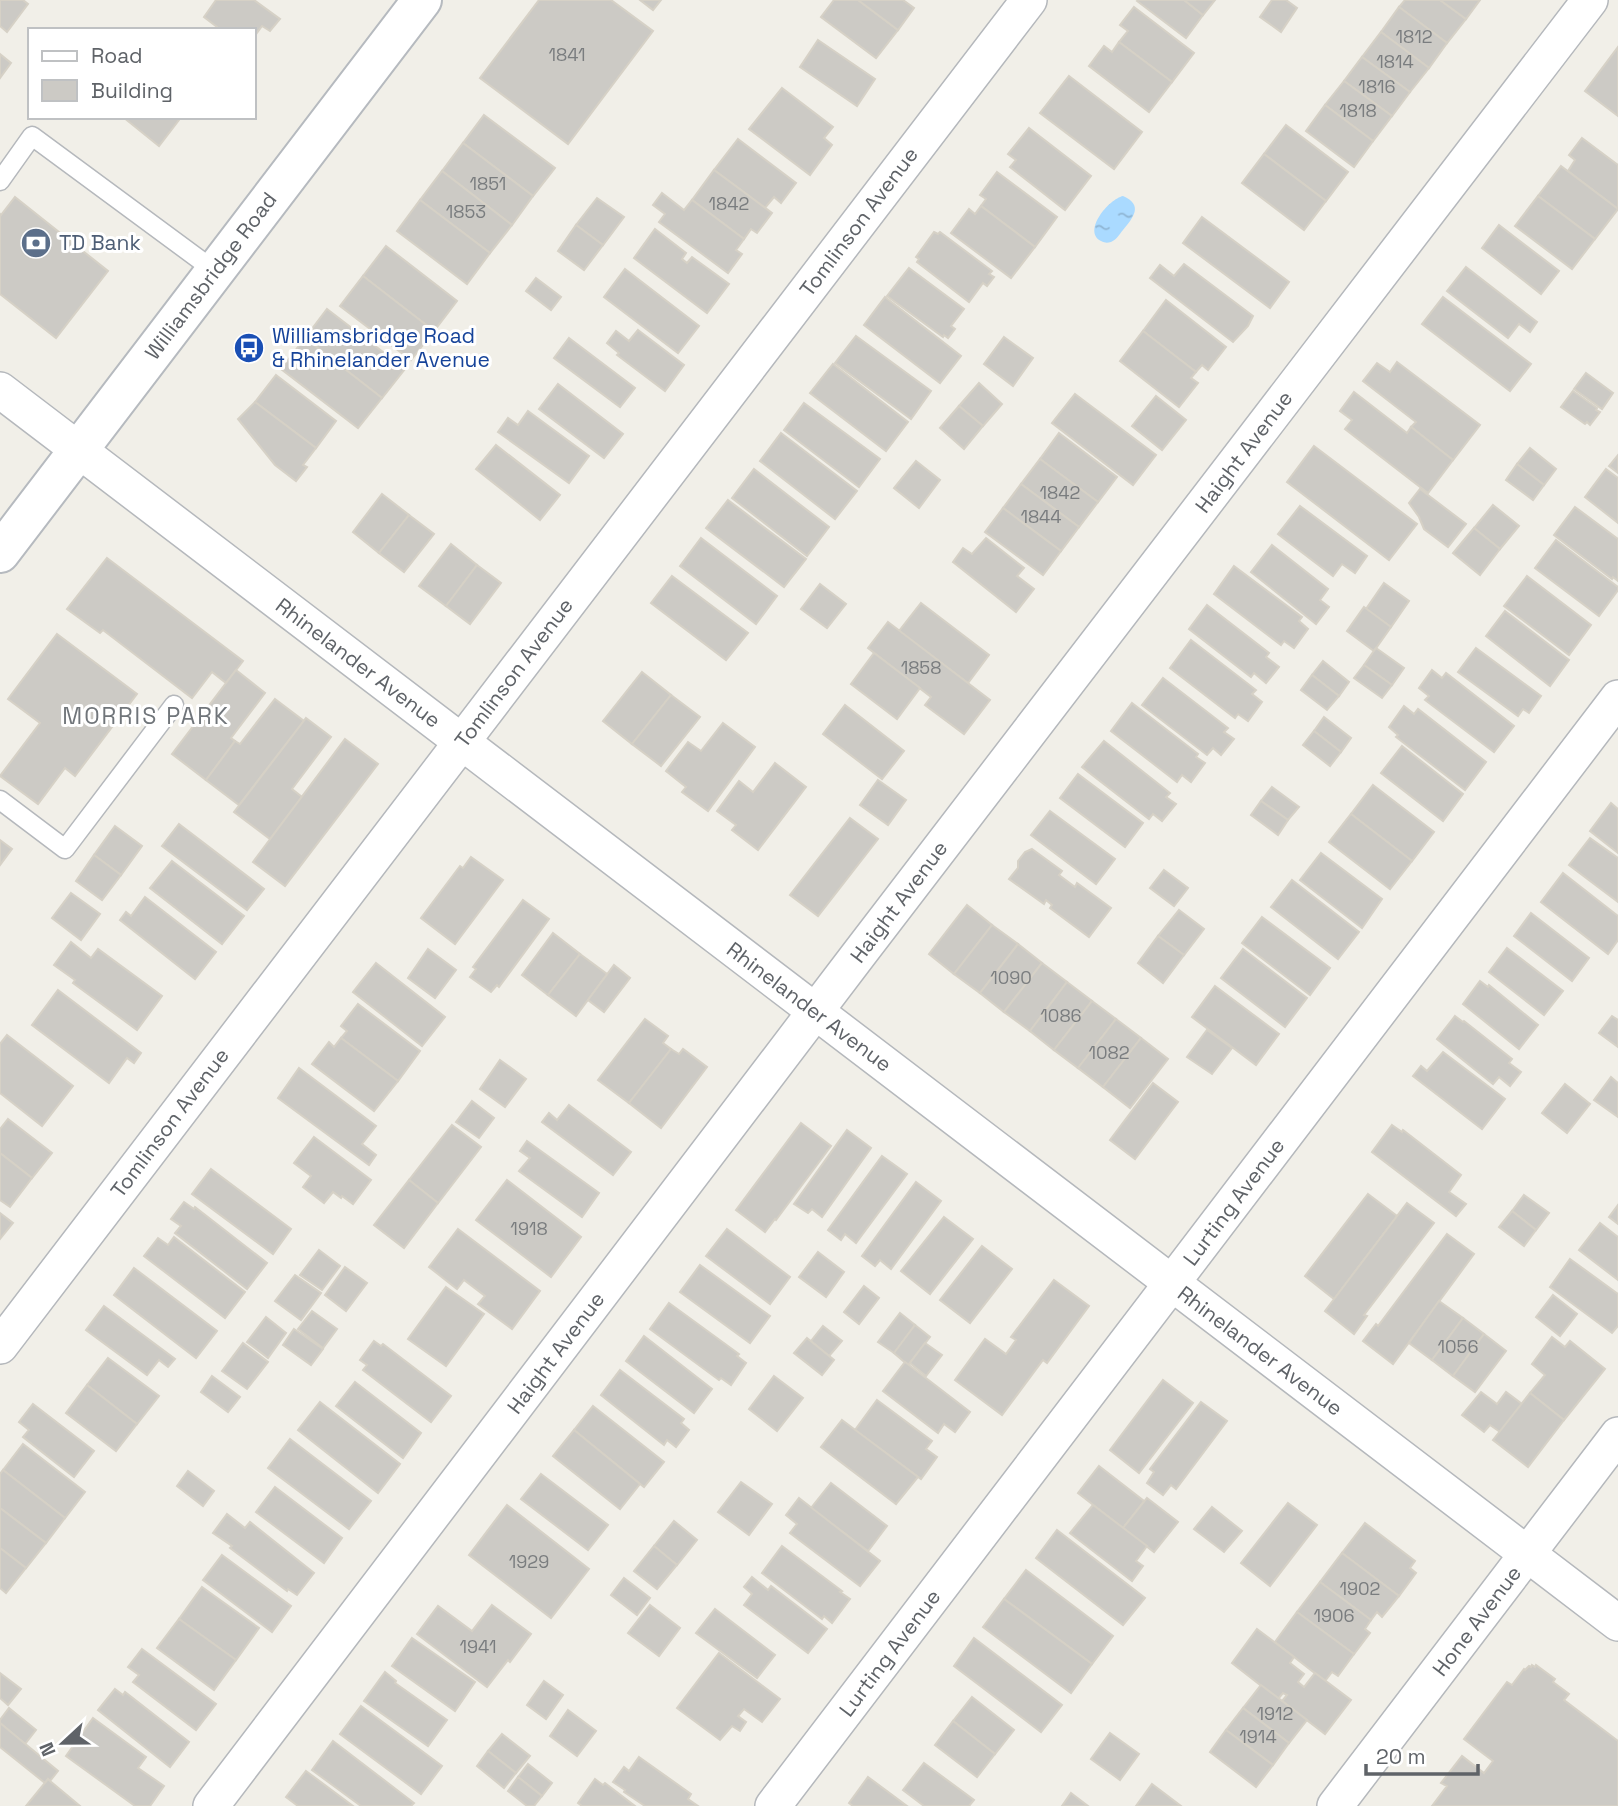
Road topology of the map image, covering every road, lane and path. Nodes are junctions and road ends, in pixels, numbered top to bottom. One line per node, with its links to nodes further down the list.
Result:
1 (422, 0): 5 (main road, Williamsbridge Road)
2 (1029, 0): 11 (street, Tomlinson Avenue)
3 (1590, 0): 13 (street, Haight Avenue)
4 (0, 181): 5 (lane)
5 (215, 271): 7 (main road, Williamsbridge Road)
6 (0, 390): 7 (street, Rhinelander Avenue)
7 (78, 450): 8 (main road, Williamsbridge Road); 11 (street, Rhinelander Avenue)
8 (0, 553)
9 (1618, 698): 14 (street, Lurting Avenue)
10 (174, 705): 12 (lane)
11 (461, 741): 13 (street, Rhinelander Avenue); 15 (street, Tomlinson Avenue)
12 (0, 800)
13 (815, 1012): 14 (street, Rhinelander Avenue); 19 (street, Haight Avenue)
14 (1172, 1284): 17 (street, Rhinelander Avenue); 20 (street, Lurting Avenue)
15 (0, 1346)
16 (1618, 1435): 17 (street, Hone Avenue)
17 (1527, 1554): 18 (street, Rhinelander Avenue); 21 (street, Hone Avenue)
18 (1618, 1623)
19 (211, 1806)
20 (773, 1806)
21 (1335, 1806)

